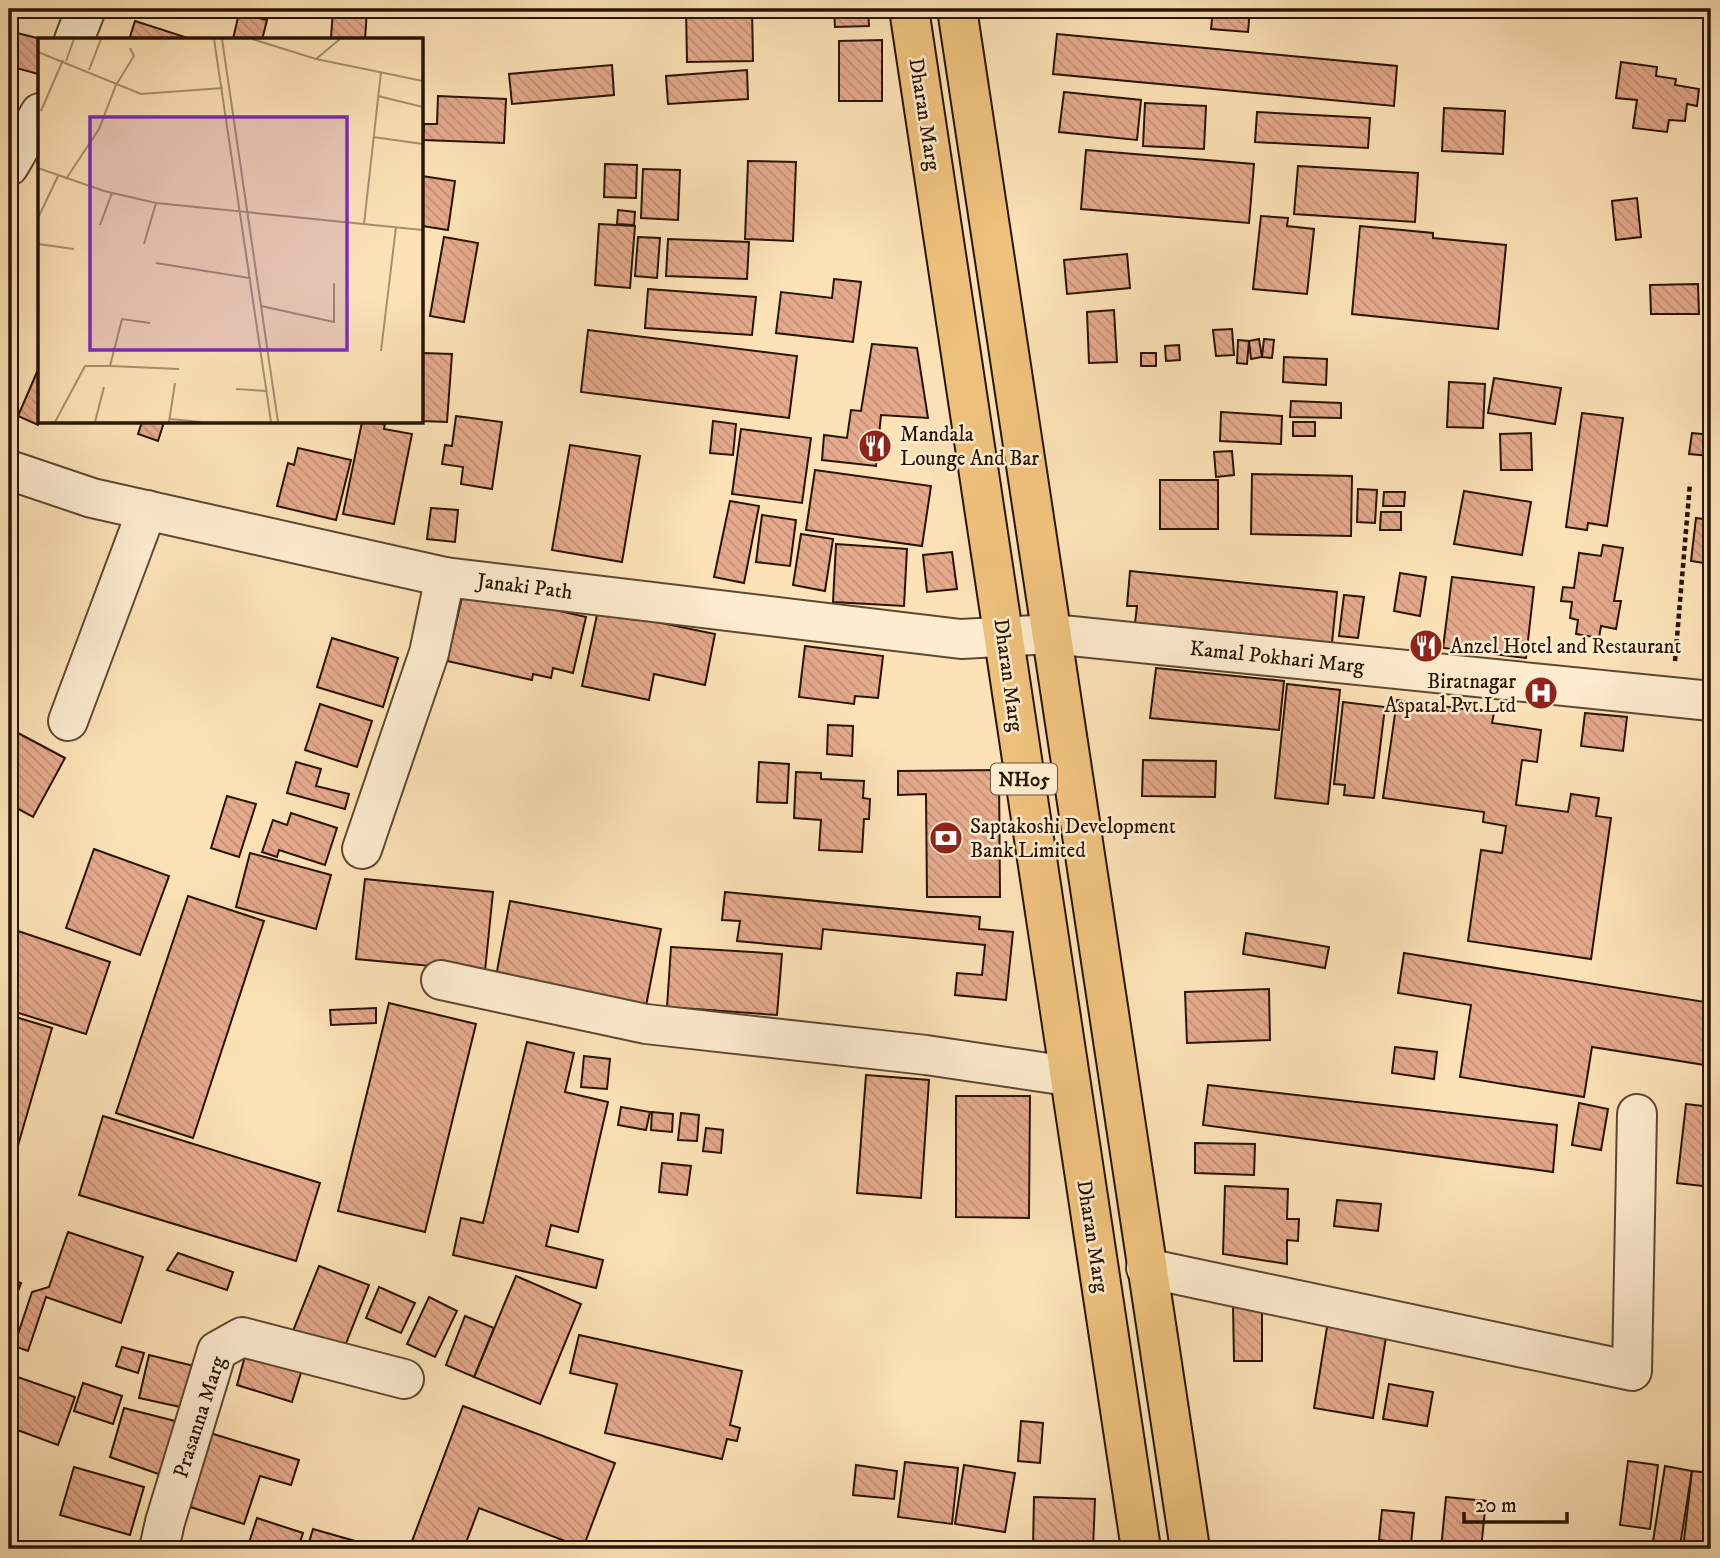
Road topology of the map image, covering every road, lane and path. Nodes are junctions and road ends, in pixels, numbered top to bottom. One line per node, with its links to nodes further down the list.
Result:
1 (86, 9): 4 (street)
2 (909, 9): 12 (main road, Dharan Marg / NH05)
3 (957, 9): 11 (main road, NH05)
4 (75, 38)
5 (38, 116): 6 (street)
6 (9, 166)
7 (9, 470): 9 (street, Janaki Path)
8 (1690, 483): 13 (path)
9 (146, 510): 10 (street, Janaki Path); 15 (street)
10 (445, 577): 12 (street, Janaki Path); 16 (street)
11 (1052, 634): 12 (street, Janaki Path); 13 (street, Kamal Pokhari Marg); 20 (main road, NH05)
12 (1003, 637): 18 (main road, Dharan Marg / NH05)
13 (1672, 697): 14 (street, Kamal Pokhari Marg)
14 (1711, 701)
15 (68, 721)
16 (362, 849)
17 (441, 980): 18 (street)
18 (1068, 1076): 23 (main road, Dharan Marg / NH05)
19 (1637, 1114): 20 (street)
20 (1146, 1268): 24 (main road, NH05)
21 (404, 1378): 22 (street, Prasanna Marg)
22 (159, 1549)
23 (1141, 1549)
24 (1189, 1549)

